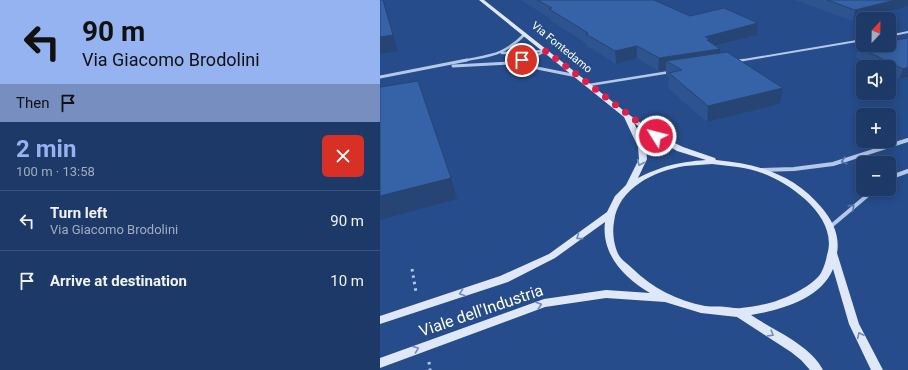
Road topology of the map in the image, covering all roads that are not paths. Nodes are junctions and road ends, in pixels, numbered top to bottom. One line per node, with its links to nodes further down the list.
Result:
1 (481, 0): 3 (main road, Via Fontedamo)
2 (908, 32): 4 (lane)
3 (525, 34): 6 (main road, Via Fontedamo); 7 (street)
4 (896, 35)
5 (856, 41): 8 (lane)
6 (546, 51): 7 (street); 9 (street); 12 (main road, Via Fontedamo)
7 (500, 53): 10 (street)
8 (730, 62)
9 (512, 63): 10 (street); 12 (street)
10 (443, 66): 13 (street)
11 (675, 71): 14 (lane)
12 (577, 76): 14 (main road, Via Fontedamo)
13 (380, 77)
14 (589, 85): 15 (main road, Via Fontedamo)
15 (626, 115): 17 (main road, Via Fontedamo); 21 (main road, Via Fontedamo, one-way to 21)
16 (908, 140): 18 (street, one-way to 18)
17 (718, 162): 18 (main road, Via Fontedamo); 21 (main road, Via Fontedamo)
18 (759, 170): 24 (main road, Via Fontedamo)
19 (908, 171): 20 (street)
20 (896, 175)
21 (630, 186): 23 (main road, Via Fontedamo)
22 (867, 196): 24 (street, one-way to 22)
23 (610, 214): 26 (main road, Via Fontedamo); 28 (main road, Viale dell'Industria, one-way to 28)
24 (830, 227): 25 (main road, Via Fontedamo)
25 (833, 254): 27 (main road, Via Fontedamo); 31 (main road, Via Fontedamo, one-way to 25)
26 (666, 298): 27 (main road, Via Fontedamo); 29 (main road, Viale dell'Industria, one-way to 26)
27 (738, 313): 30 (main road, Via Fontedamo, one-way to 30)
28 (380, 320)
29 (380, 363)
30 (817, 370)
31 (877, 370)

